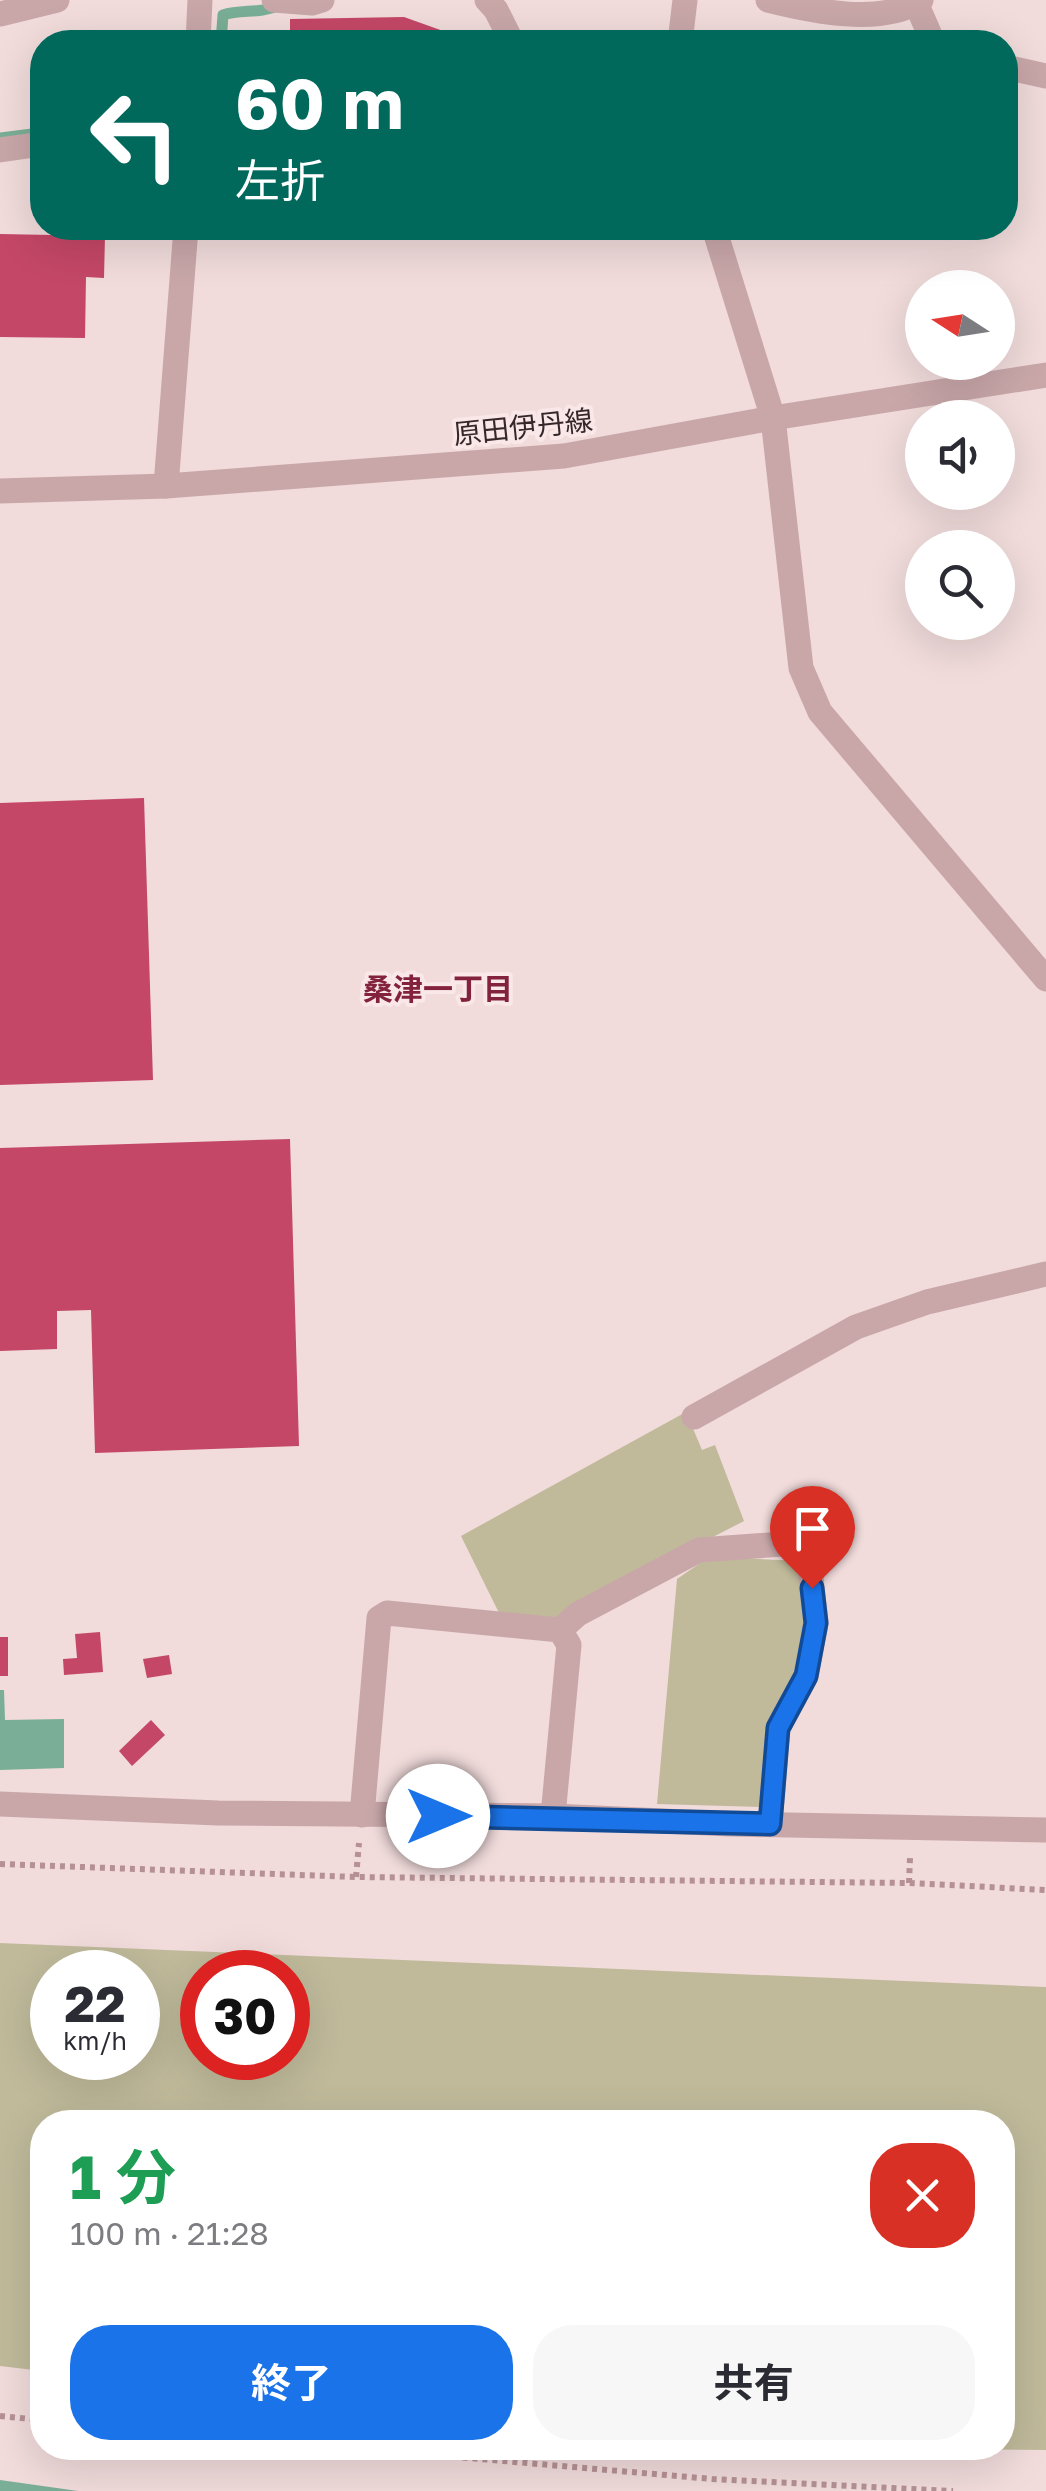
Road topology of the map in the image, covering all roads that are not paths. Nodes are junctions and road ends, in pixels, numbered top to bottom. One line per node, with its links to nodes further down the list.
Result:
1 (57, 0): 9 (street)
2 (200, 0): 10 (street)
3 (274, 0): 4 (street)
4 (322, 0)
5 (487, 0): 11 (street)
6 (684, 0): 12 (street)
7 (768, 0): 8 (street)
8 (918, 2): 13 (street)
9 (0, 14)
10 (199, 30)
11 (506, 30)
12 (681, 30)
13 (928, 30)
14 (1018, 70): 15 (street)
15 (1046, 76)
16 (30, 146): 17 (street)
17 (0, 150)
18 (185, 240): 22 (street)
19 (718, 240): 21 (street)
20 (1046, 374): 21 (street, 原田伊丹線)
21 (773, 418): 22 (street, 原田伊丹線); 24 (street)
22 (166, 486): 23 (street, 原田伊丹線)
23 (0, 491)
24 (1046, 979)
25 (1046, 1274): 26 (street)
26 (694, 1417)
27 (560, 1630): 29 (street); 30 (street); 31 (street)
28 (0, 1804): 29 (street)
29 (362, 1815): 30 (street)
30 (553, 1816): 31 (street)
31 (770, 1824): 32 (street)
32 (1046, 1830)

